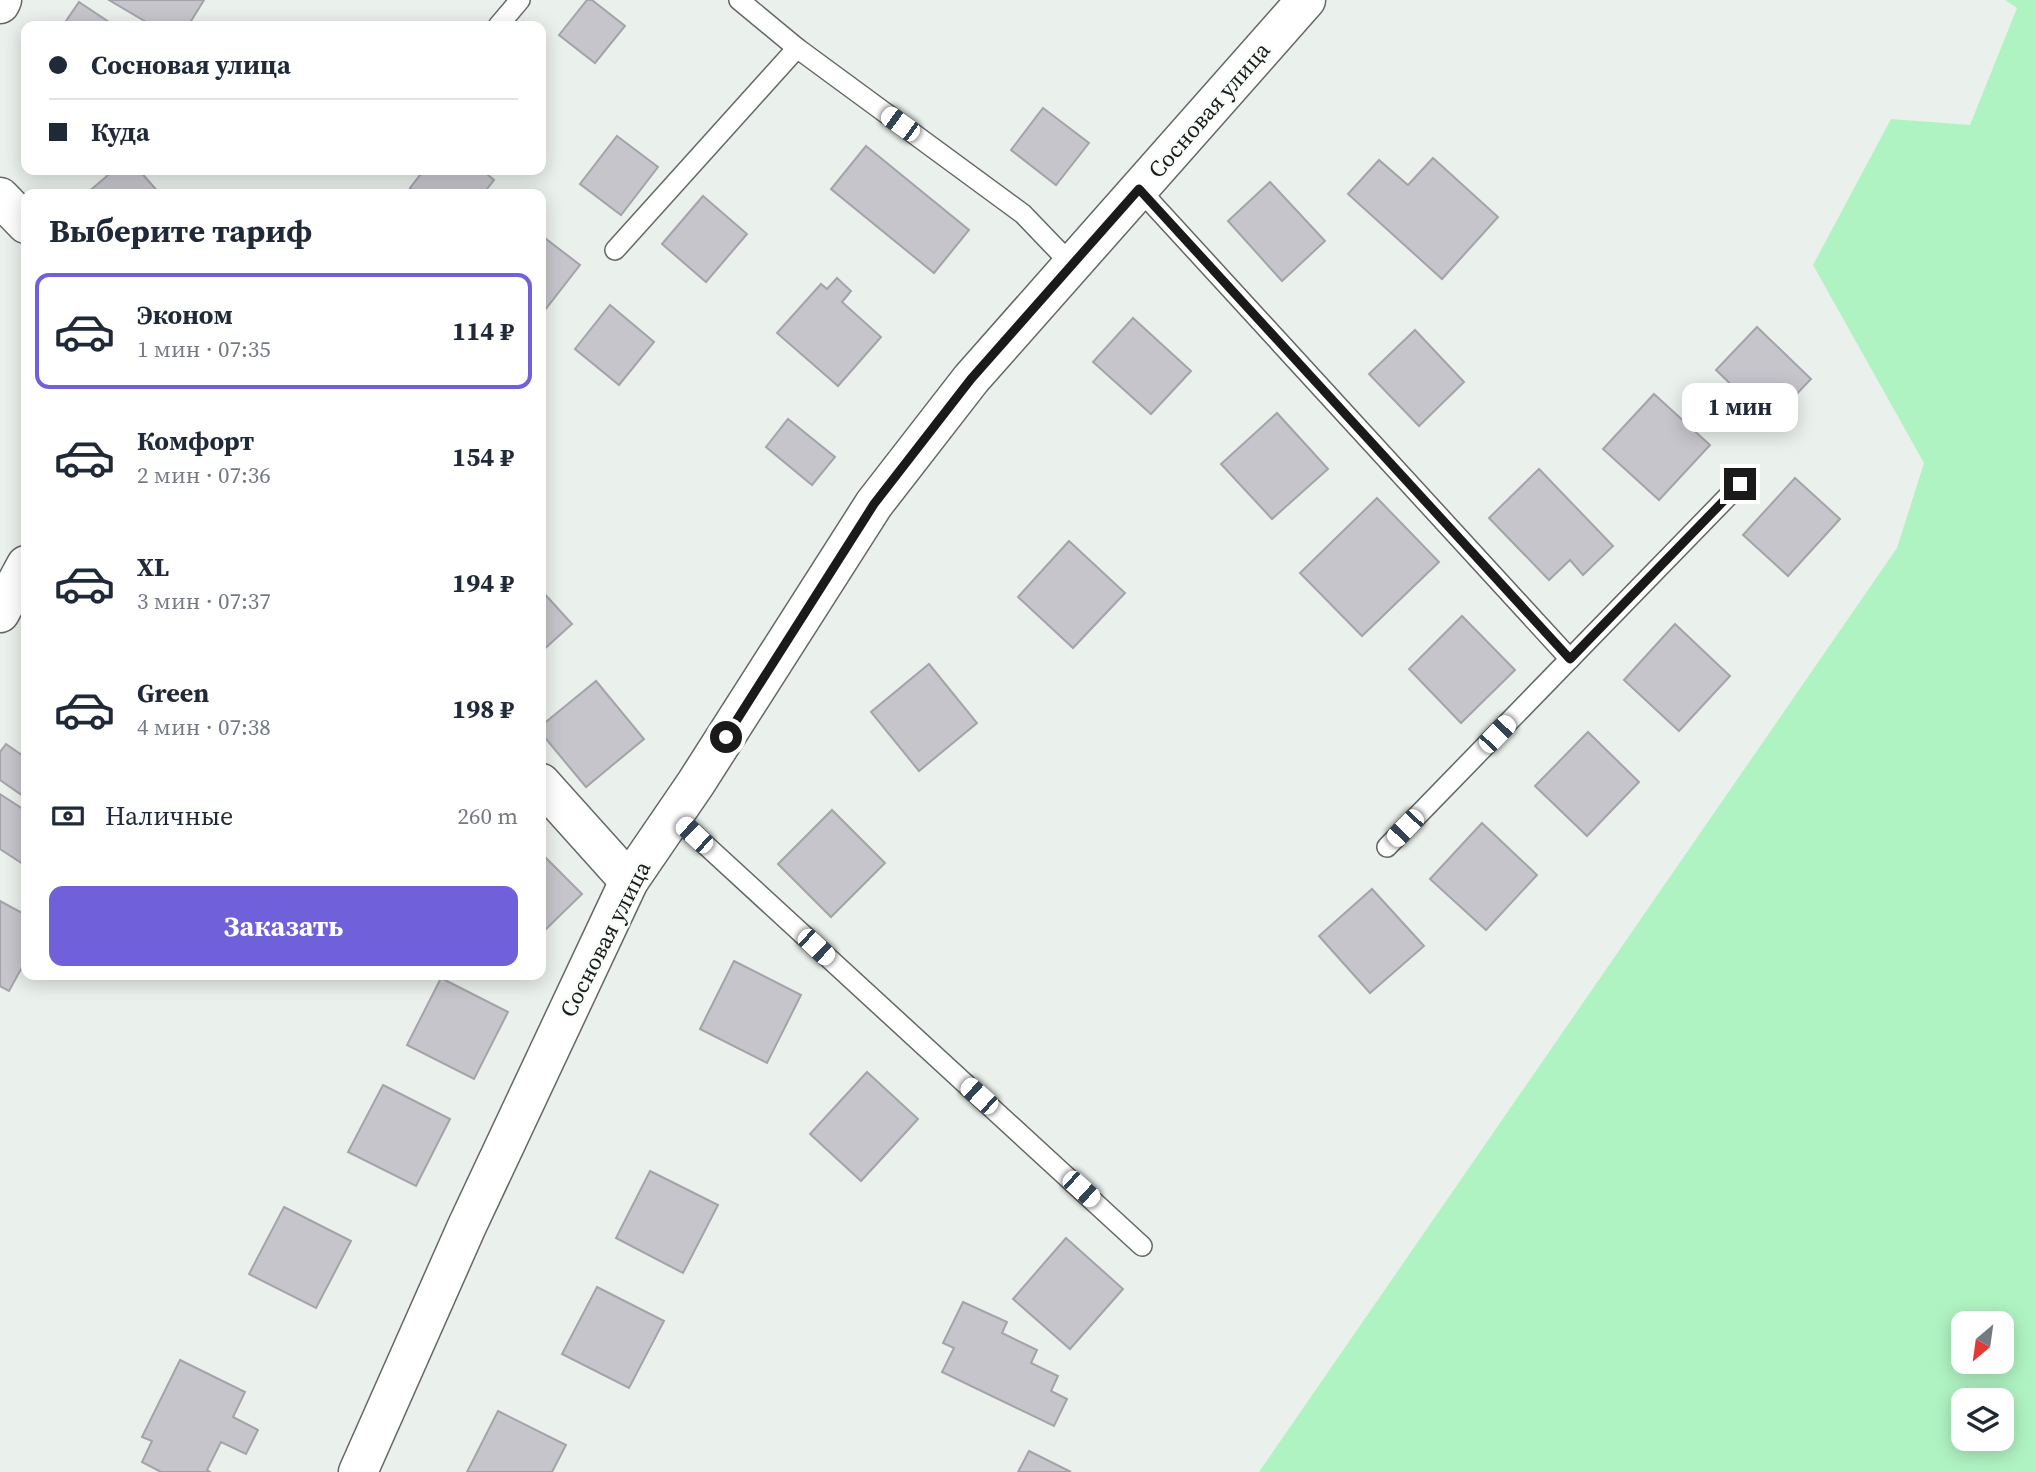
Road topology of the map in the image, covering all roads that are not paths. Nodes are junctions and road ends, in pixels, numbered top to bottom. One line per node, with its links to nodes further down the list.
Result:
1 (520, 0): 4 (lane)
2 (738, 0): 5 (lane)
3 (1306, 0): 6 (street, Сосновая улица)
4 (502, 21)
5 (797, 48): 9 (lane); 10 (lane)
6 (1139, 189): 10 (street, Сосновая улица); 14 (lane)
7 (0, 197): 8 (street)
8 (21, 219)
9 (615, 250)
10 (1072, 265): 16 (street, Сосновая улица)
11 (1740, 484): 14 (lane)
12 (21, 574): 13 (street)
13 (0, 613)
14 (1570, 659): 17 (lane)
15 (546, 789): 18 (street)
16 (674, 816): 18 (street, Сосновая улица); 19 (lane)
17 (1387, 847)
18 (629, 881): 20 (street, Сосновая улица)
19 (1142, 1246)
20 (358, 1472)

